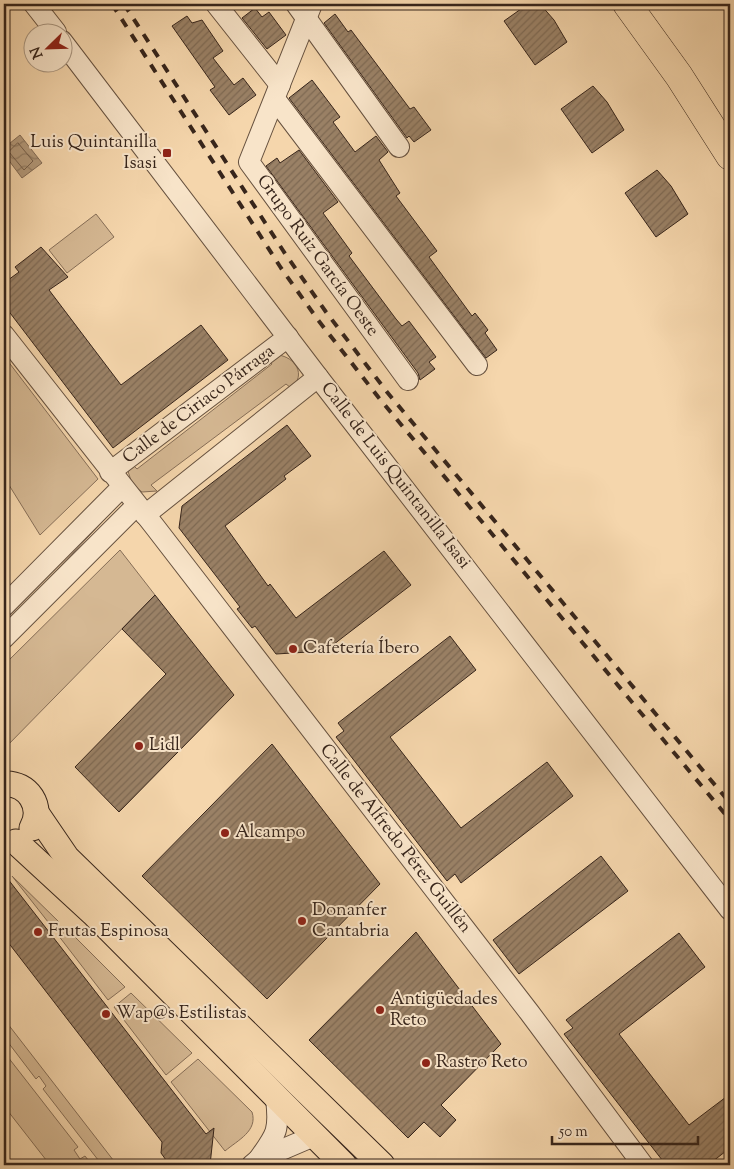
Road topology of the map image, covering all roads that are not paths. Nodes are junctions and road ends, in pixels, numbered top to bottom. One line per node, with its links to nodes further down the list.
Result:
1 (34, 4): 5 (street)
2 (216, 4): 7 (street)
3 (626, 4): 9 (highway)
4 (305, 9): 7 (street, Grupo Ruiz García Oeste); 8 (street, Grupo Ruiz García Oeste)
5 (48, 22)
6 (72, 54): 11 (street, Calle de Luis Quintanilla Isasi)
7 (277, 92): 12 (street); 14 (street, Grupo Ruiz García Oeste)
8 (399, 147)
9 (730, 156)
10 (4, 335): 15 (street)
11 (288, 337): 13 (street, Calle de Luis Quintanilla Isasi); 15 (street, Calle de Ciriaco Párraga)
12 (477, 364)
13 (318, 376): 16 (street); 22 (street, Calle de Luis Quintanilla Isasi)
14 (408, 380)
15 (116, 479): 16 (street, Calle de Alfredo Pérez Guillén); 17 (street, Calle de Ciriaco Párraga)
16 (141, 510): 18 (street); 28 (street, Calle de Alfredo Pérez Guillén)
17 (4, 606)
18 (4, 638)
19 (4, 784): 20 (main road)
20 (37, 814): 21 (main road); 27 (main road)
21 (10, 842): 23 (main road)
22 (730, 910)
23 (276, 1099): 24 (main road); 25 (street)
24 (314, 1136): 25 (street); 26 (main road)
25 (255, 1163)
26 (344, 1165)
27 (382, 1165)
28 (643, 1165)

